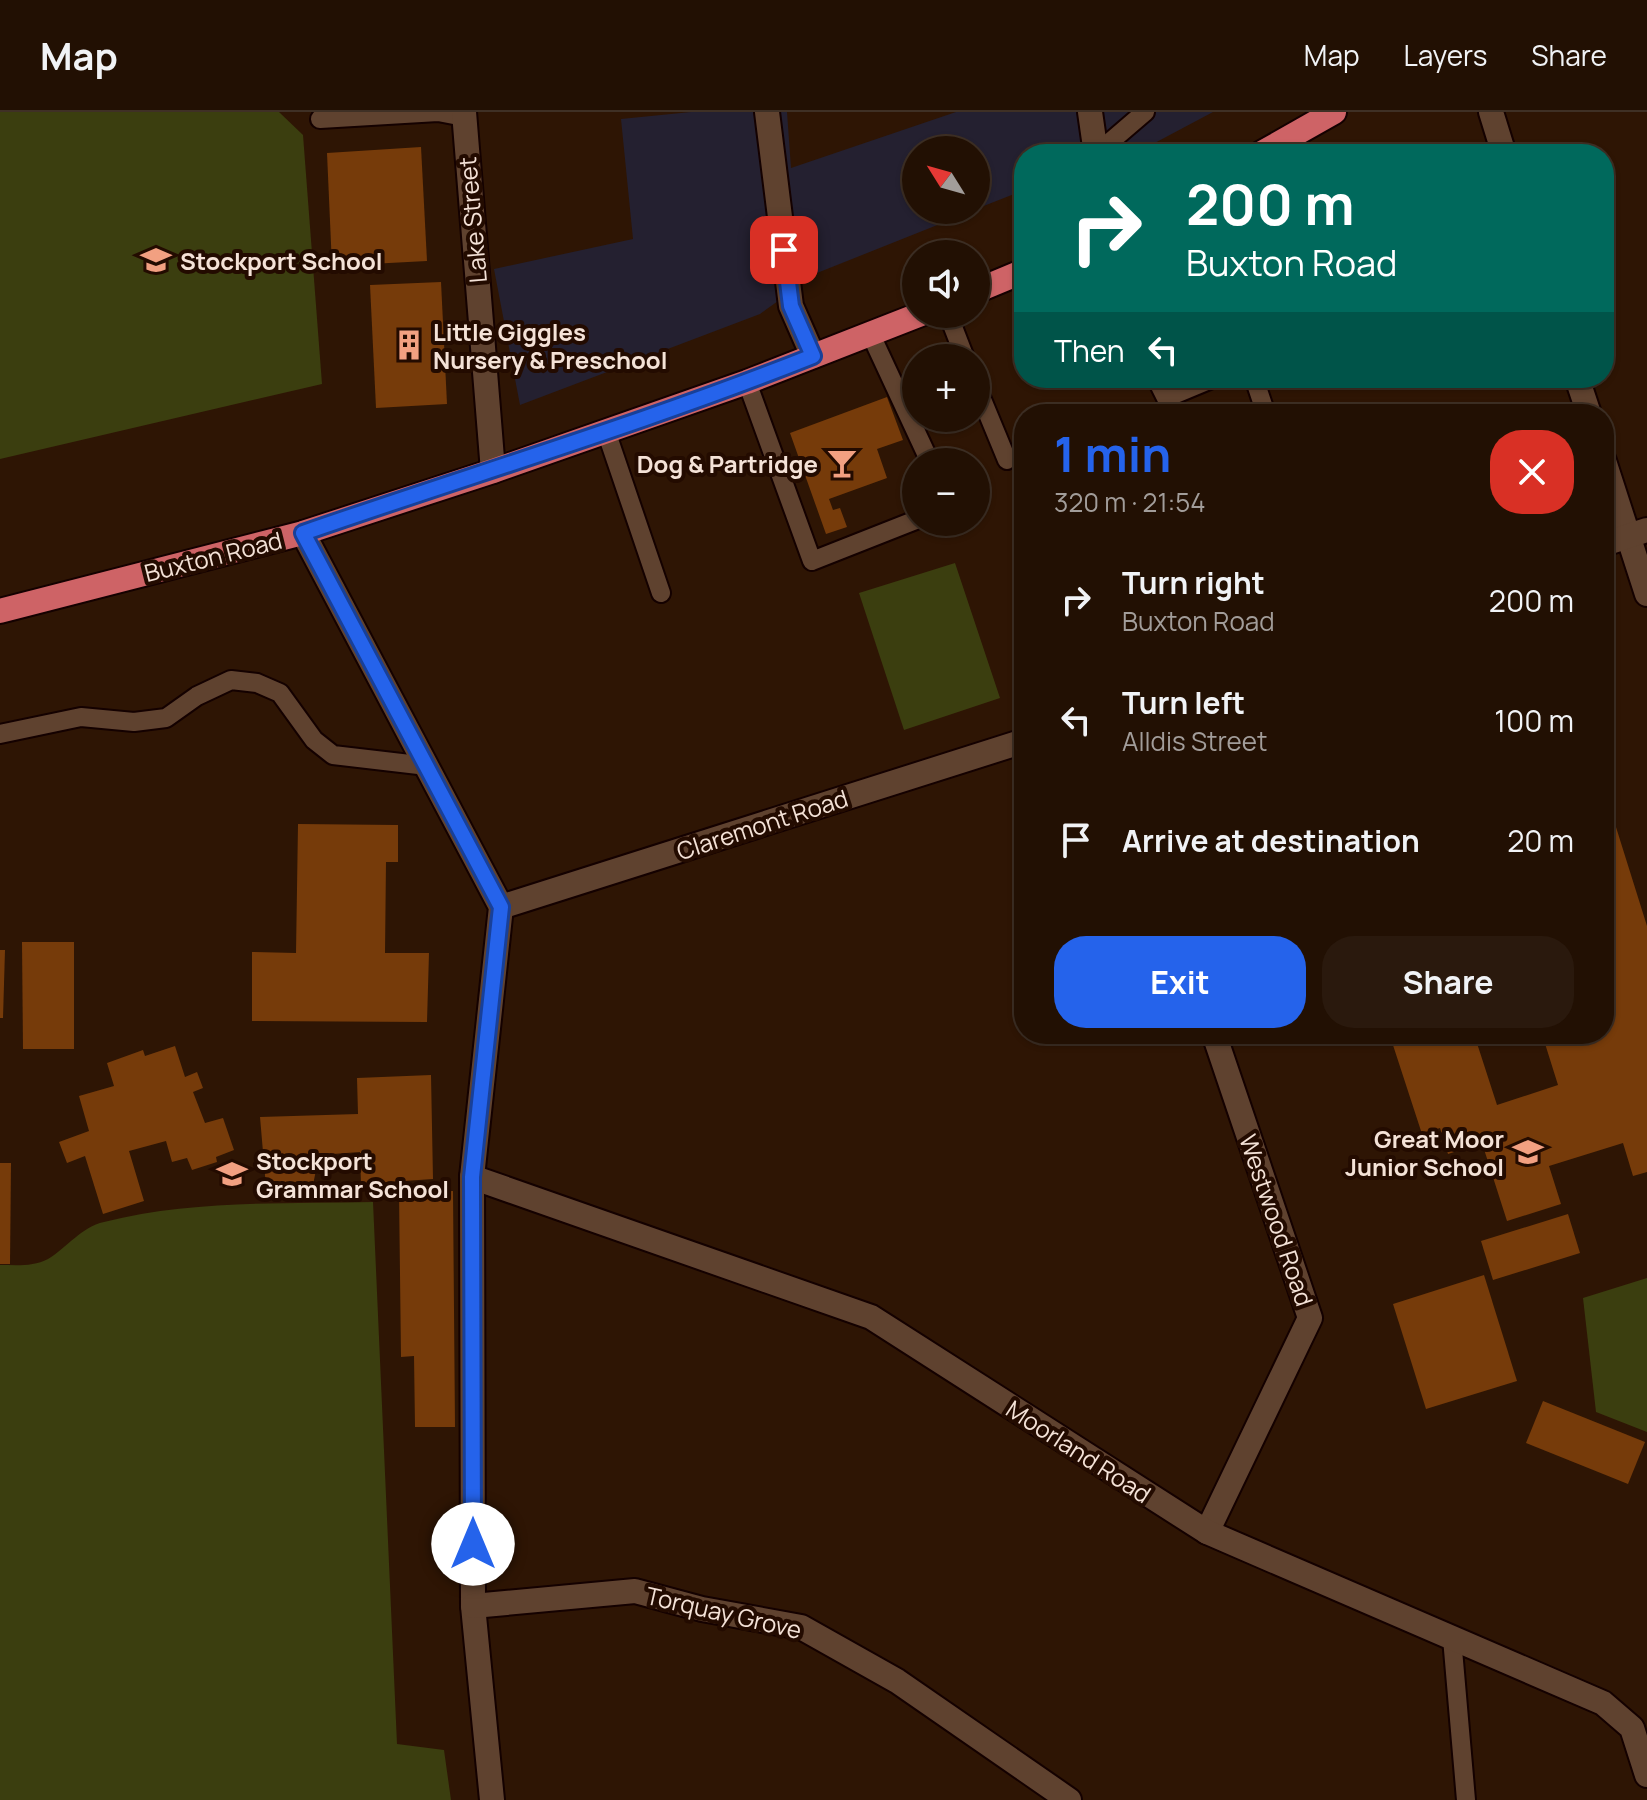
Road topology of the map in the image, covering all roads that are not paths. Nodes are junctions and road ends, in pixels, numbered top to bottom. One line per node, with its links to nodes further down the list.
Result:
1 (767, 112): 16 (street)
2 (1090, 112): 8 (street)
3 (1145, 112): 9 (lane)
4 (1334, 112): 10 (highway)
5 (1491, 112): 11 (street)
6 (464, 114): 7 (lane); 24 (street, Lake Street)
7 (320, 119)
8 (1095, 144)
9 (1108, 144)
10 (1278, 144)
11 (1501, 144)
12 (1014, 275): 13 (highway)
13 (990, 285)
14 (902, 322): 15 (highway, Buxton Road)
15 (871, 335): 16 (highway, Buxton Road); 22 (lane)
16 (813, 356): 17 (highway, Buxton Road)
17 (747, 382): 21 (highway, Buxton Road); 26 (lane)
18 (1161, 388): 19 (lane)
19 (1190, 388)
20 (990, 419): 23 (lane)
21 (606, 431): 24 (highway, Buxton Road); 30 (lane)
22 (923, 448)
23 (1007, 460)
24 (493, 471): 27 (highway, Buxton Road)
25 (1614, 482): 28 (street)
26 (902, 526)
27 (303, 533): 32 (highway, Buxton Road); 35 (street)
28 (1638, 533): 29 (street); 31 (street)
29 (1614, 541)
30 (661, 593)
31 (1647, 594)
32 (0, 611)
33 (0, 734): 35 (lane)
34 (1014, 744): 36 (street, Claremont Road)
35 (427, 766): 36 (street)
36 (501, 907): 38 (street)
37 (1217, 1044): 39 (street, Westwood Road)
38 (472, 1177): 39 (street, Moorland Road); 40 (street)
39 (1207, 1532): 41 (street, Moorland Road)
40 (473, 1606): 44 (street); 45 (street, Torquay Grove)
41 (1452, 1638): 42 (street, Moorland Road); 46 (lane)
42 (1640, 1726): 43 (street, Moorland Road)
43 (1647, 1775)
44 (492, 1800)
45 (1069, 1800)
46 (1466, 1800)

